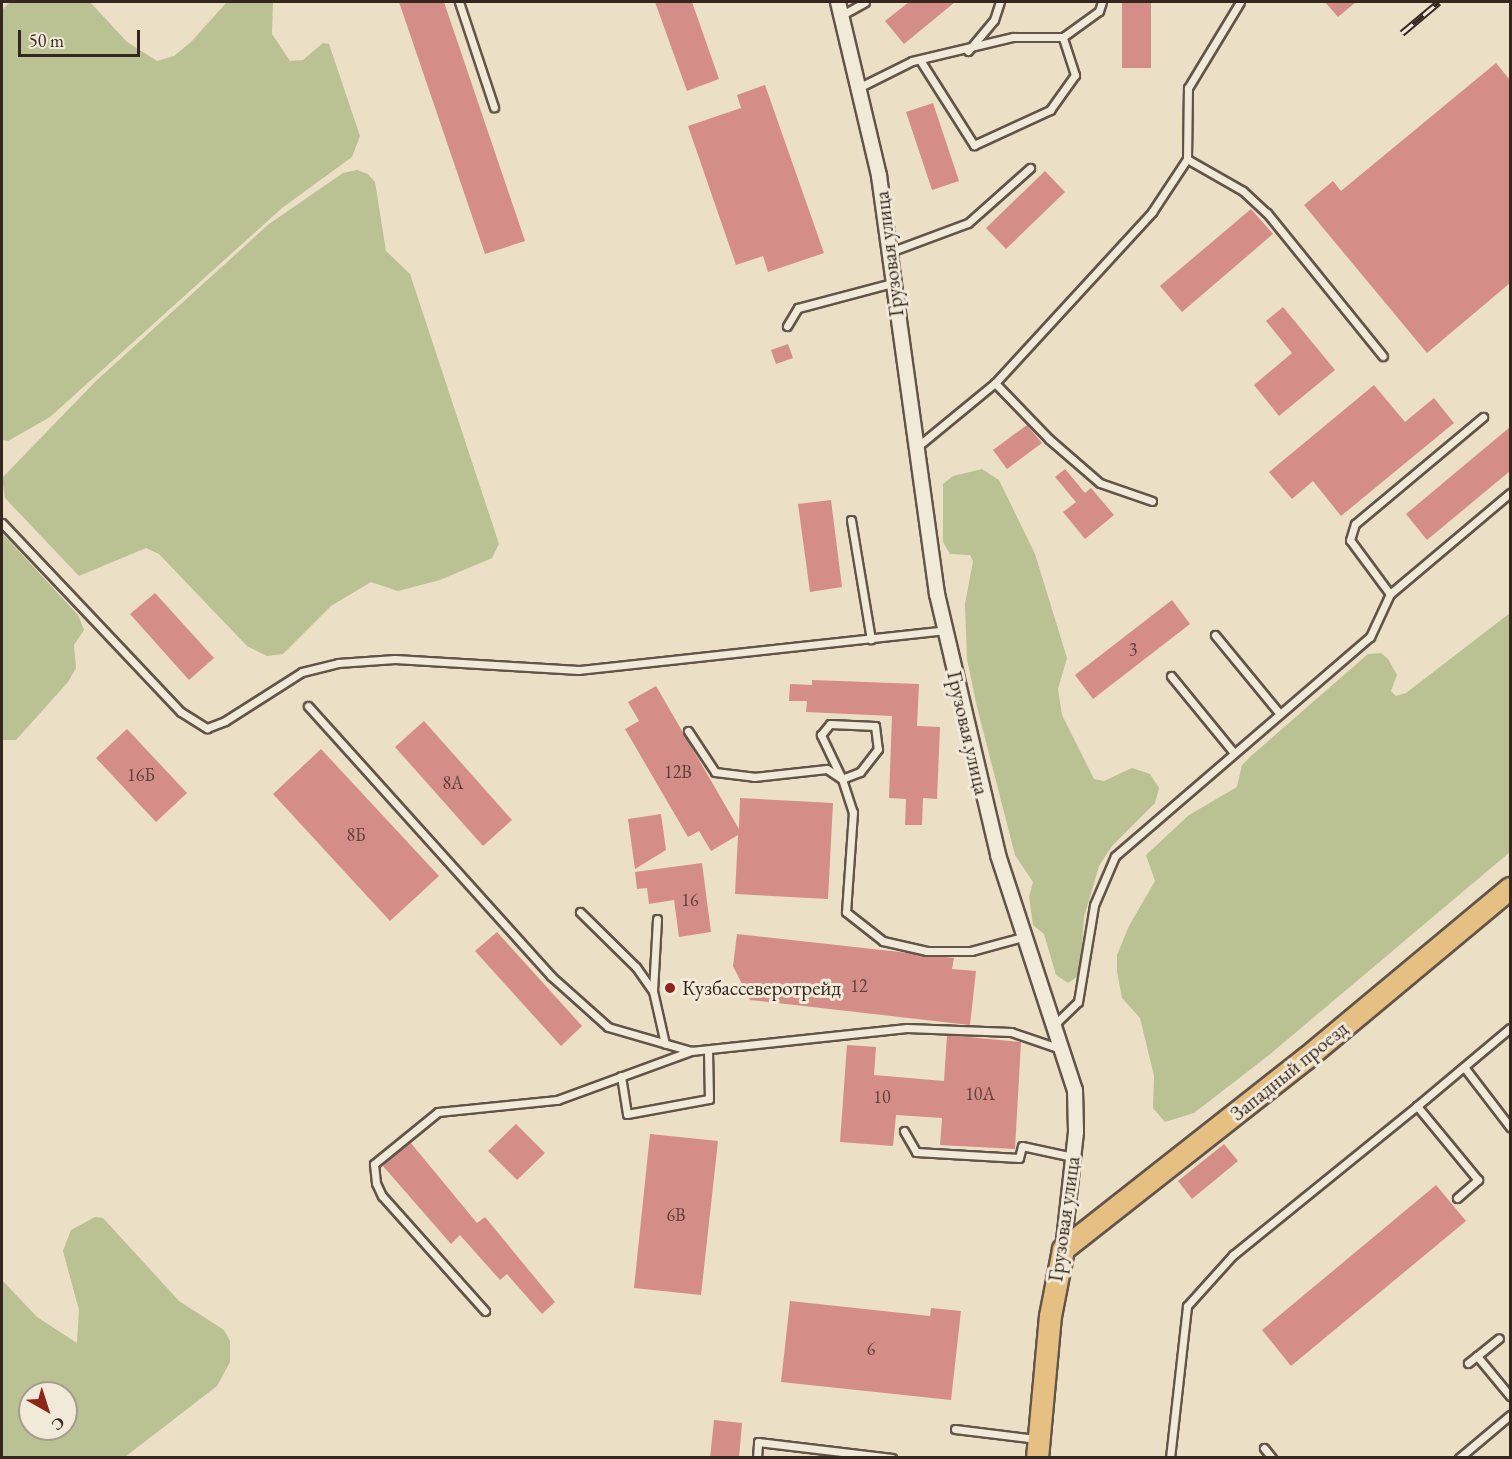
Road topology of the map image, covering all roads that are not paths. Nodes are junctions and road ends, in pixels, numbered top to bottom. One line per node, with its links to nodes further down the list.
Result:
1 (459, 2): 11 (lane)
2 (865, 2): 6 (lane)
3 (1000, 2): 8 (lane)
4 (1102, 2): 7 (lane)
5 (1240, 2): 12 (lane)
6 (840, 8): 10 (street, Грузовая улица)
7 (1063, 37): 8 (lane); 9 (lane)
8 (968, 51): 9 (lane)
9 (920, 60): 10 (lane)
10 (860, 87): 14 (street, Грузовая улица)
11 (494, 107)
12 (1187, 159): 17 (lane); 18 (lane)
13 (1030, 168): 14 (lane)
14 (890, 252): 15 (street, Грузовая улица)
15 (892, 283): 16 (lane); 20 (street, Грузовая улица)
16 (787, 326)
17 (1383, 356)
18 (995, 383): 20 (lane); 22 (lane)
19 (1483, 417): 25 (lane)
20 (915, 449): 26 (street, Грузовая улица)
21 (1510, 493): 25 (lane)
22 (1152, 501)
23 (851, 520): 28 (lane)
24 (2, 523): 28 (lane)
25 (1390, 594): 31 (lane)
26 (945, 630): 28 (lane); 38 (street, Грузовая улица)
27 (1215, 635): 31 (lane)
28 (871, 639)
29 (1171, 676): 33 (lane)
30 (308, 706): 42 (lane)
31 (1280, 714): 33 (lane)
32 (688, 730): 34 (lane)
33 (1234, 753): 40 (lane)
34 (842, 779): 34 (lane); 38 (lane)
35 (1510, 888): 53 (main road, Западный проезд)
36 (580, 912): 39 (lane)
37 (657, 919): 39 (lane)
38 (1023, 937): 40 (street, Грузовая улица)
39 (652, 991): 42 (lane)
40 (1054, 1025): 44 (street, Грузовая улица)
41 (1510, 1028): 46 (lane)
42 (665, 1044): 45 (lane)
43 (708, 1050): 44 (lane); 45 (lane); 47 (lane)
44 (1063, 1050): 51 (street, Грузовая улица)
45 (691, 1051): 47 (lane)
46 (1464, 1067): 48 (lane); 49 (lane)
47 (621, 1076): 54 (lane)
48 (1417, 1106): 52 (lane); 65 (lane)
49 (1510, 1128)
50 (904, 1131): 51 (lane)
51 (1073, 1157): 53 (street, Грузовая улица)
52 (1457, 1198)
53 (1064, 1249): 61 (main road, Грузовая улица)
54 (485, 1311)
55 (1499, 1338): 56 (lane)
56 (1477, 1356): 57 (lane); 58 (lane)
57 (1468, 1363)
58 (1510, 1396)
59 (1510, 1415): 67 (lane)
60 (955, 1429): 61 (lane)
61 (1039, 1448)
62 (1264, 1448): 66 (lane)
63 (757, 1458): 64 (lane)
64 (892, 1458)
65 (1170, 1458)
66 (1272, 1458)
67 (1459, 1458)

